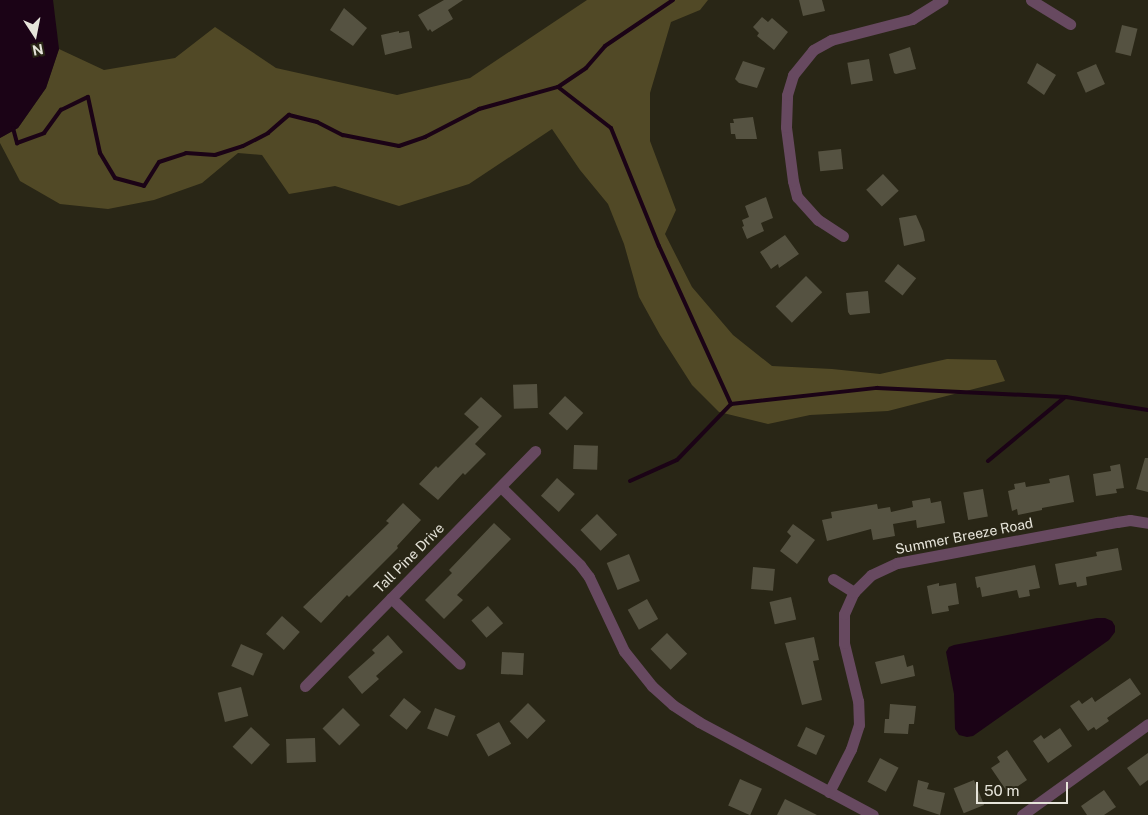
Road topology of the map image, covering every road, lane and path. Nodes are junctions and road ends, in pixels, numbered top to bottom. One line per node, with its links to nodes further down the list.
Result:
1 (943, 0): 4 (street)
2 (1031, 0): 3 (street)
3 (1070, 24)
4 (843, 236)
5 (535, 451): 6 (street, Tall Pine Drive)
6 (501, 487): 10 (street, Tall Pine Drive); 14 (street)
7 (1148, 523): 9 (street, Summer Breeze Road)
8 (833, 579): 9 (street)
9 (854, 592): 14 (street, Summer Breeze Road)
10 (391, 598): 11 (street); 12 (street, Tall Pine Drive)
11 (460, 664)
12 (304, 686)
13 (1148, 724): 16 (street)
14 (829, 792): 15 (street)
15 (873, 815)
16 (1022, 815)

